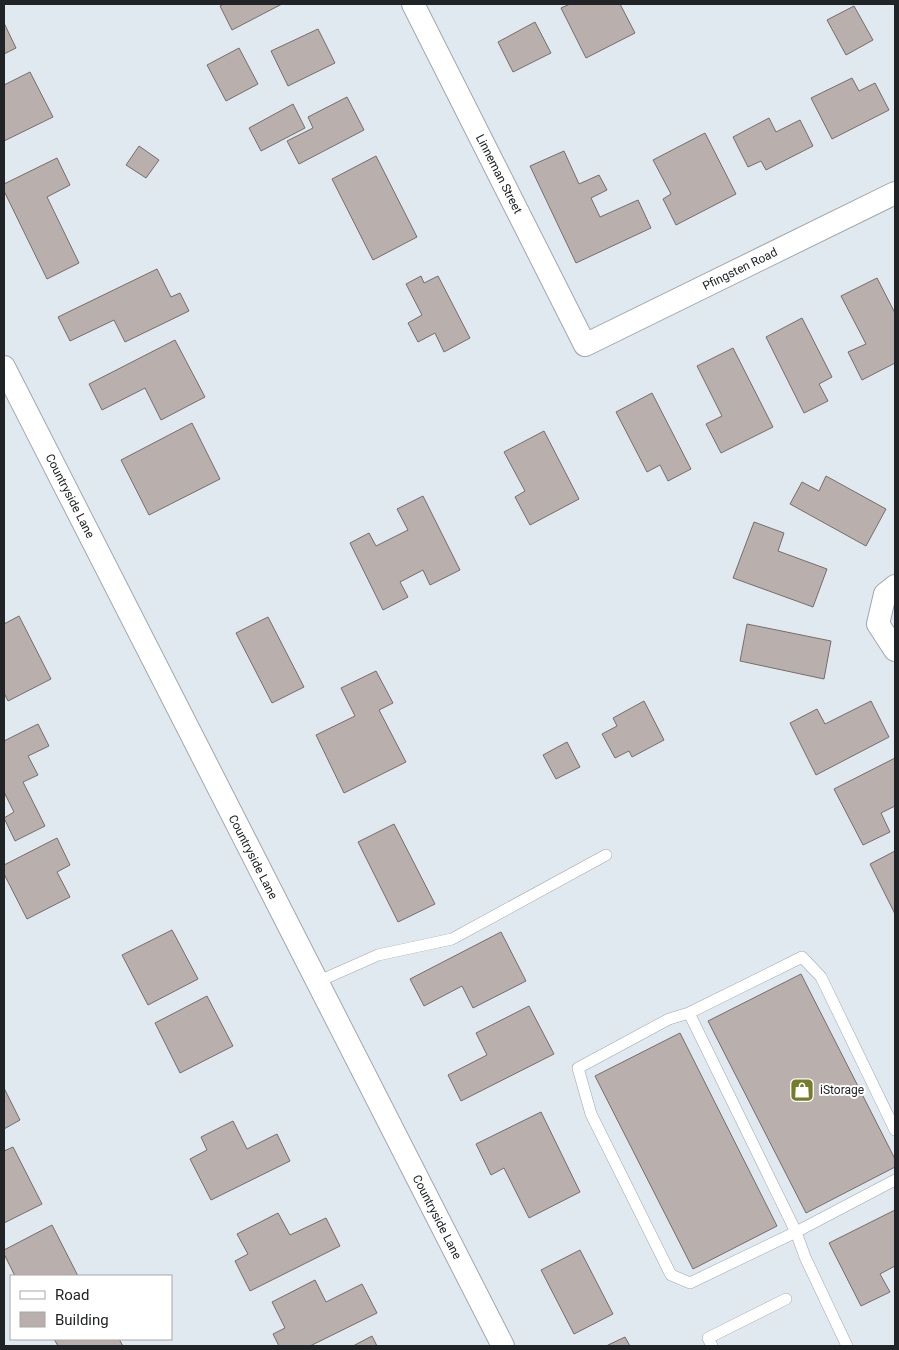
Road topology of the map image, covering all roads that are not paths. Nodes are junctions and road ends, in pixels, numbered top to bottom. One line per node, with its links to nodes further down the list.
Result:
1 (413, 4): 3 (street, Linneman Street)
2 (895, 193): 3 (street, Pfingsten Road)
3 (585, 344)
4 (4, 367): 8 (street, Countryside Lane)
5 (895, 586): 6 (street)
6 (895, 650)
7 (606, 855): 8 (lane)
8 (317, 982): 14 (street, Countryside Lane)
9 (689, 1013): 10 (lane); 12 (lane); 12 (lane)
10 (895, 1130)
11 (895, 1180): 12 (lane)
12 (796, 1232): 16 (lane)
13 (786, 1299): 15 (lane)
14 (503, 1346)
15 (712, 1346)
16 (847, 1346)

